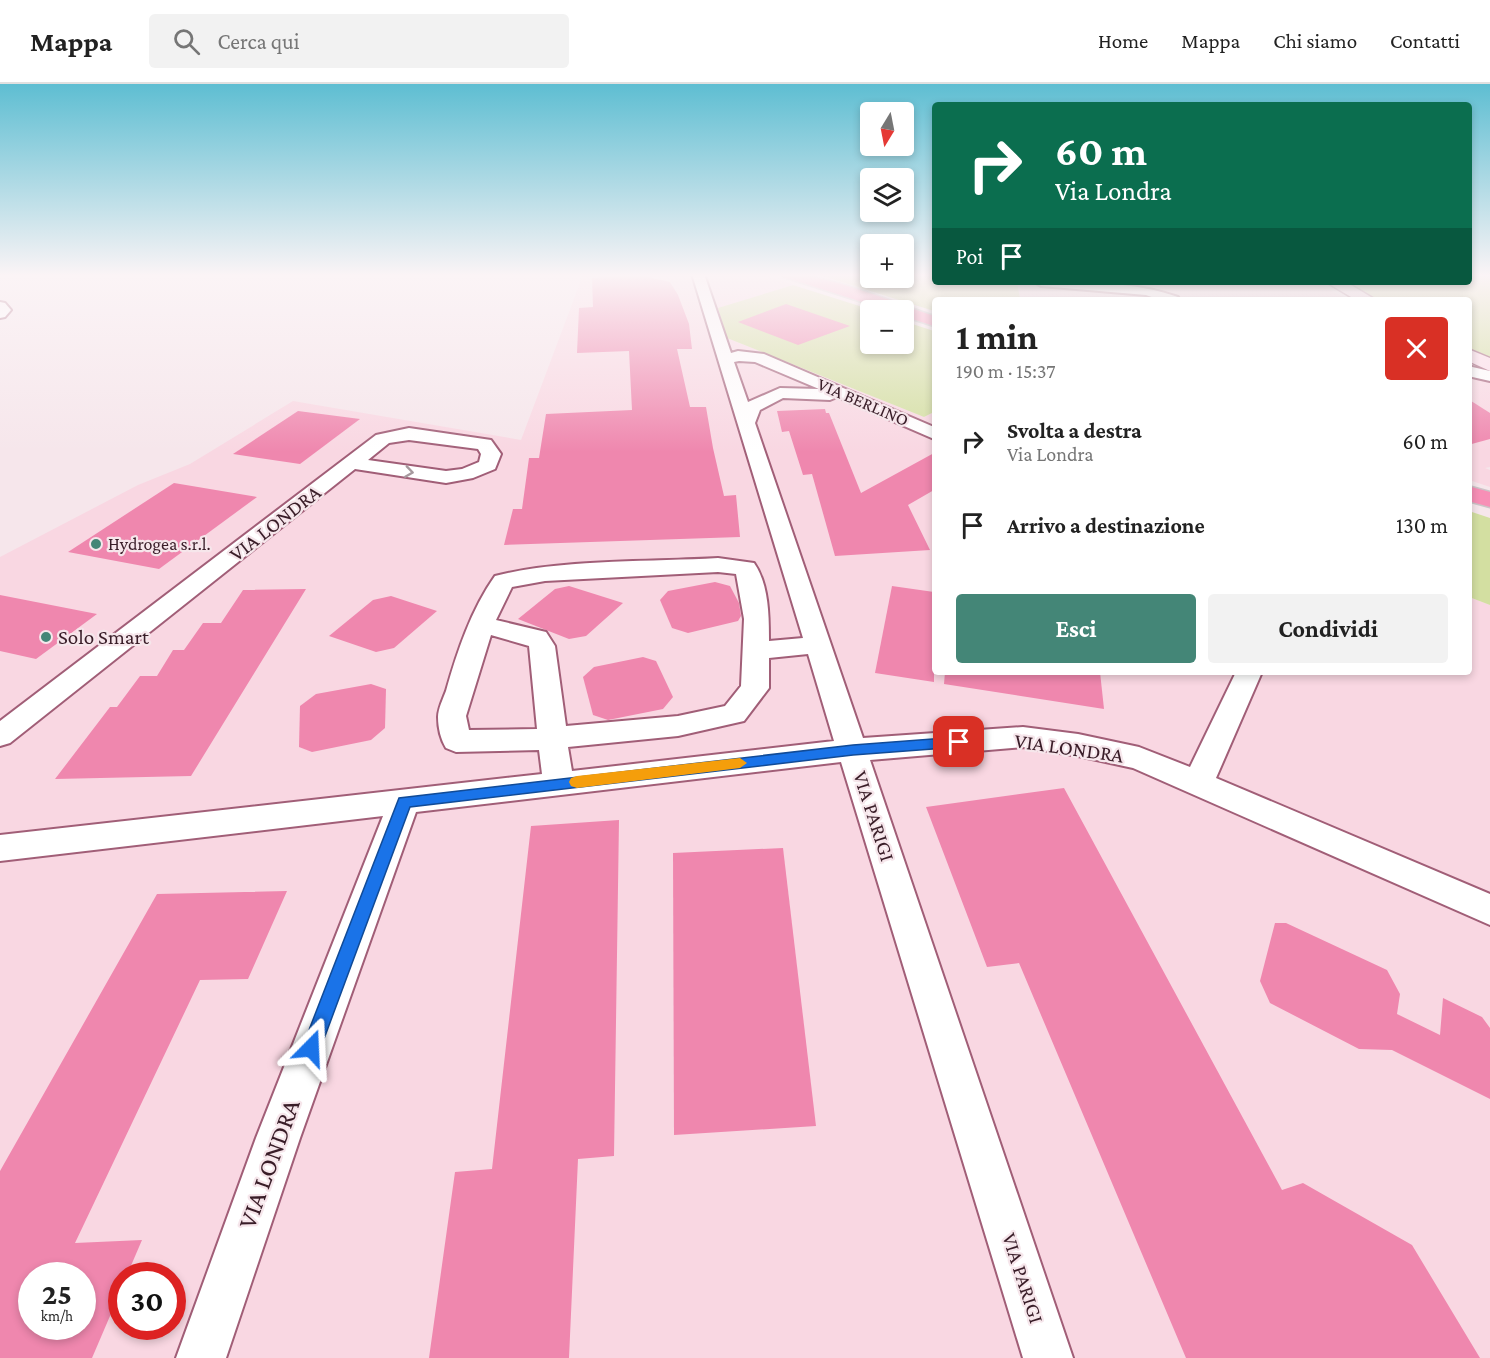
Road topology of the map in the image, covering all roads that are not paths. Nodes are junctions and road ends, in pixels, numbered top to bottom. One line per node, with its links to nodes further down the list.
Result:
1 (717, 333): 2 (street, VIA PARIGI)
2 (726, 361): 3 (street, VIA BERLINO); 4 (street); 6 (street, VIA PARIGI)
3 (804, 377): 4 (street); 5 (street, VIA BERLINO)
4 (780, 393): 5 (street); 6 (street)
5 (861, 402): 7 (street, VIA BERLINO)
6 (747, 422): 12 (street, VIA PARIGI)
7 (932, 432)
8 (351, 463): 8 (street, VIA LONDRA, one-way to 8); 15 (street, VIA LONDRA)
9 (1472, 494): 10 (highway)
10 (1490, 500)
11 (482, 625): 13 (street); 16 (street); 16 (street)
12 (816, 645): 13 (street); 17 (street, VIA PARIGI)
13 (756, 651): 16 (street)
14 (1248, 675): 18 (street)
15 (0, 736)
16 (554, 738): 19 (street)
17 (853, 750): 18 (street, VIA LONDRA); 19 (street, VIA LONDRA); 24 (street, VIA PARIGI)
18 (1198, 783): 22 (street, VIA LONDRA)
19 (558, 784): 20 (street, VIA LONDRA)
20 (404, 802): 21 (street, VIA LONDRA); 23 (street, VIA LONDRA)
21 (0, 848)
22 (1490, 910)
23 (201, 1358)
24 (1048, 1358)

